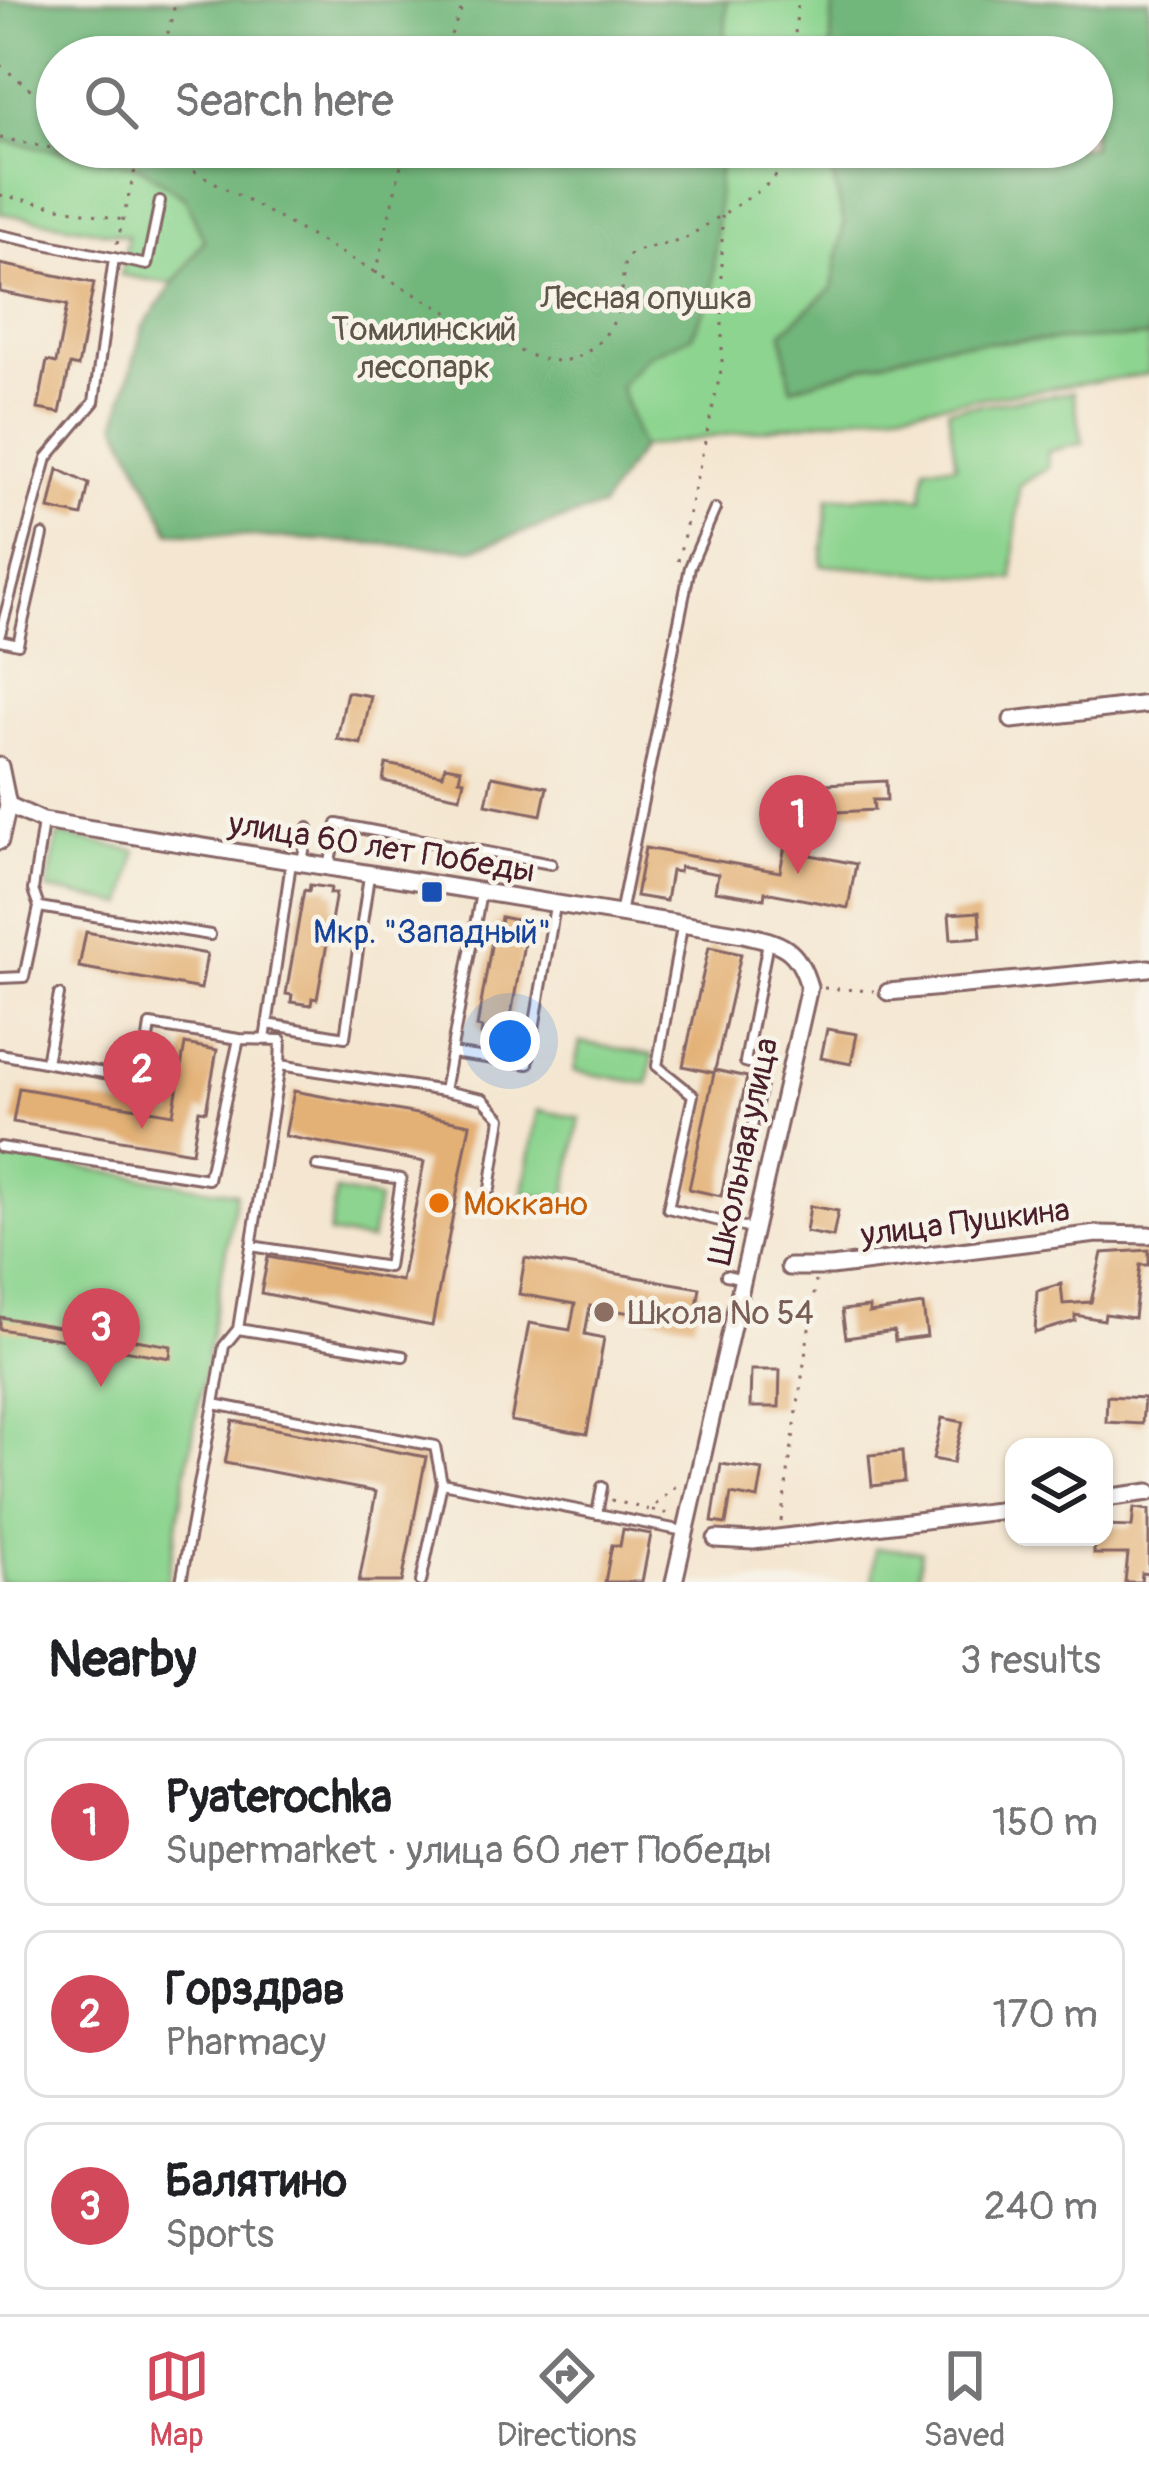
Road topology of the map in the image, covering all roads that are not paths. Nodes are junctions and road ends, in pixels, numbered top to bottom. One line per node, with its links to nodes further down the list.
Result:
1 (160, 201): 3 (lane)
2 (0, 235): 3 (lane)
3 (114, 258): 6 (lane)
4 (715, 509): 22 (lane)
5 (43, 535): 7 (lane)
6 (4, 602): 7 (lane)
7 (0, 637)
8 (1149, 704): 9 (street)
9 (1012, 720)
10 (0, 766): 11 (street)
11 (8, 805): 12 (street, улица 60 лет Победы); 14 (street)
12 (43, 820): 15 (street, улица 60 лет Победы); 21 (lane)
13 (308, 828): 15 (lane)
14 (0, 842)
15 (296, 862): 17 (street, улица 60 лет Победы); 31 (lane)
16 (551, 864): 17 (lane)
17 (329, 868): 18 (street, улица 60 лет Победы)
18 (370, 875): 19 (street, улица 60 лет Победы); 31 (lane)
19 (481, 893): 20 (street, улица 60 лет Победы); 34 (lane)
20 (555, 906): 22 (street, улица 60 лет Победы); 34 (lane)
21 (39, 907): 24 (lane); 27 (lane)
22 (619, 915): 23 (street, улица 60 лет Победы)
23 (682, 926): 25 (street, улица 60 лет Победы); 42 (lane)
24 (210, 934)
25 (768, 940): 28 (street, улица 60 лет Победы); 42 (lane)
26 (1149, 968): 29 (street)
27 (0, 978)
28 (809, 988): 43 (street, Школьная улица)
29 (888, 992)
30 (59, 995): 36 (lane)
31 (267, 1024): 33 (lane)
32 (238, 1039): 33 (lane); 36 (lane); 39 (lane)
33 (265, 1040): 37 (lane)
34 (451, 1053): 38 (lane)
35 (0, 1054): 36 (lane)
36 (46, 1062)
37 (280, 1065): 38 (lane); 45 (lane)
38 (444, 1091): 41 (lane)
39 (0, 1147)
40 (316, 1166): 45 (lane)
41 (490, 1189)
42 (731, 1224): 43 (lane)
43 (756, 1231): 48 (street, Школьная улица)
44 (1149, 1235): 46 (street, улица Пушкина)
45 (251, 1246): 49 (lane)
46 (789, 1267)
47 (726, 1275): 48 (lane)
48 (745, 1279): 58 (street, Школьная улица)
49 (238, 1329): 50 (lane); 51 (lane)
50 (403, 1356)
51 (214, 1404): 52 (lane); 60 (lane)
52 (442, 1483): 57 (lane); 61 (lane)
53 (602, 1486): 57 (lane)
54 (1149, 1492): 55 (street)
55 (1113, 1497)
56 (1005, 1510): 59 (street)
57 (597, 1514): 58 (lane)
58 (682, 1524): 62 (street, Школьная улица)
59 (716, 1539)
60 (182, 1582)
61 (421, 1582)
62 (674, 1582)

